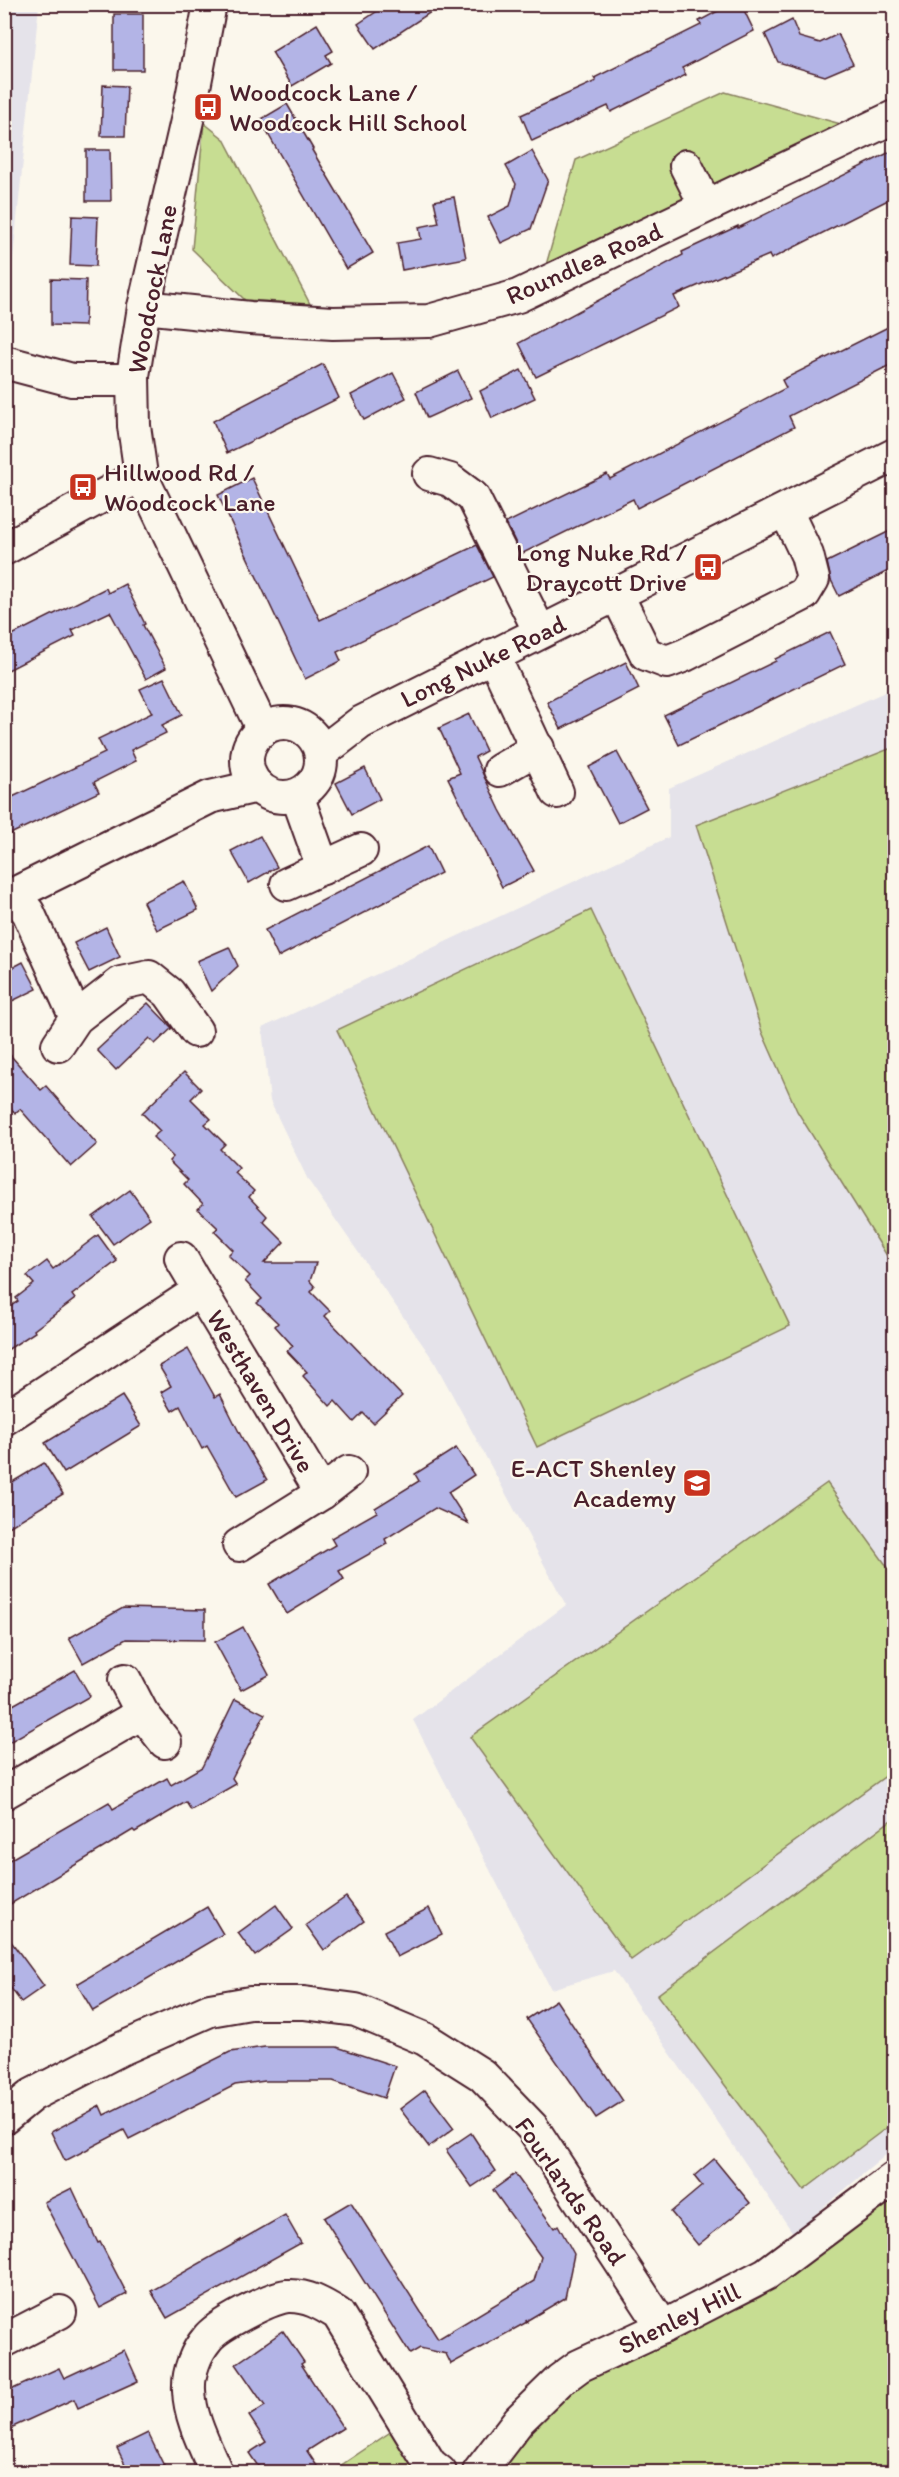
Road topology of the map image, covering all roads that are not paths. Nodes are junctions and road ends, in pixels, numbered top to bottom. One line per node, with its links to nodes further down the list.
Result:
1 (210, 4): 5 (street, Woodcock Lane)
2 (894, 117): 4 (street, Roundlea Road)
3 (687, 166): 4 (street)
4 (706, 206): 5 (street, Roundlea Road)
5 (144, 307): 7 (street, Woodcock Lane)
6 (4, 362): 7 (street)
7 (133, 381): 10 (street, Woodcock Lane)
8 (894, 455): 11 (street, Long Nuke Road)
9 (429, 474): 14 (street)
10 (141, 475): 12 (street); 16 (street, Woodcock Lane)
11 (786, 511): 13 (street, Long Nuke Road); 13 (street)
12 (4, 549)
13 (617, 595): 14 (street, Long Nuke Road)
14 (540, 632): 15 (street, Long Nuke Road)
15 (493, 655): 17 (street, Long Nuke Road); 18 (street)
16 (263, 730): 17 (street, Long Nuke Road); 20 (street)
17 (313, 741): 22 (street)
18 (538, 748): 19 (street); 21 (street)
19 (500, 770)
20 (252, 773): 22 (street); 26 (street)
21 (557, 792)
22 (297, 795): 24 (street)
23 (361, 850): 24 (street)
24 (323, 868): 25 (street)
25 (287, 884)
26 (9, 897): 27 (street)
27 (76, 1018): 28 (street); 29 (street)
28 (196, 1031)
29 (58, 1045)
30 (181, 1258): 31 (street, Westhaven Drive)
31 (200, 1290): 32 (street, Westhaven Drive); 34 (street, Westhaven Drive)
32 (4, 1419)
33 (349, 1472): 34 (street, Westhaven Drive)
34 (322, 1493): 35 (street, Westhaven Drive)
35 (238, 1545)
36 (125, 1680): 37 (street)
37 (142, 1713): 38 (street); 39 (street)
38 (165, 1742)
39 (4, 1793)
40 (4, 2118): 43 (street, Fourlands Road)
41 (894, 2178): 43 (street, Shenley Hill)
42 (60, 2312): 44 (street)
43 (663, 2327): 47 (street, Shenley Hill)
44 (4, 2341)
45 (216, 2472): 46 (street)
46 (440, 2472)
47 (479, 2472)

